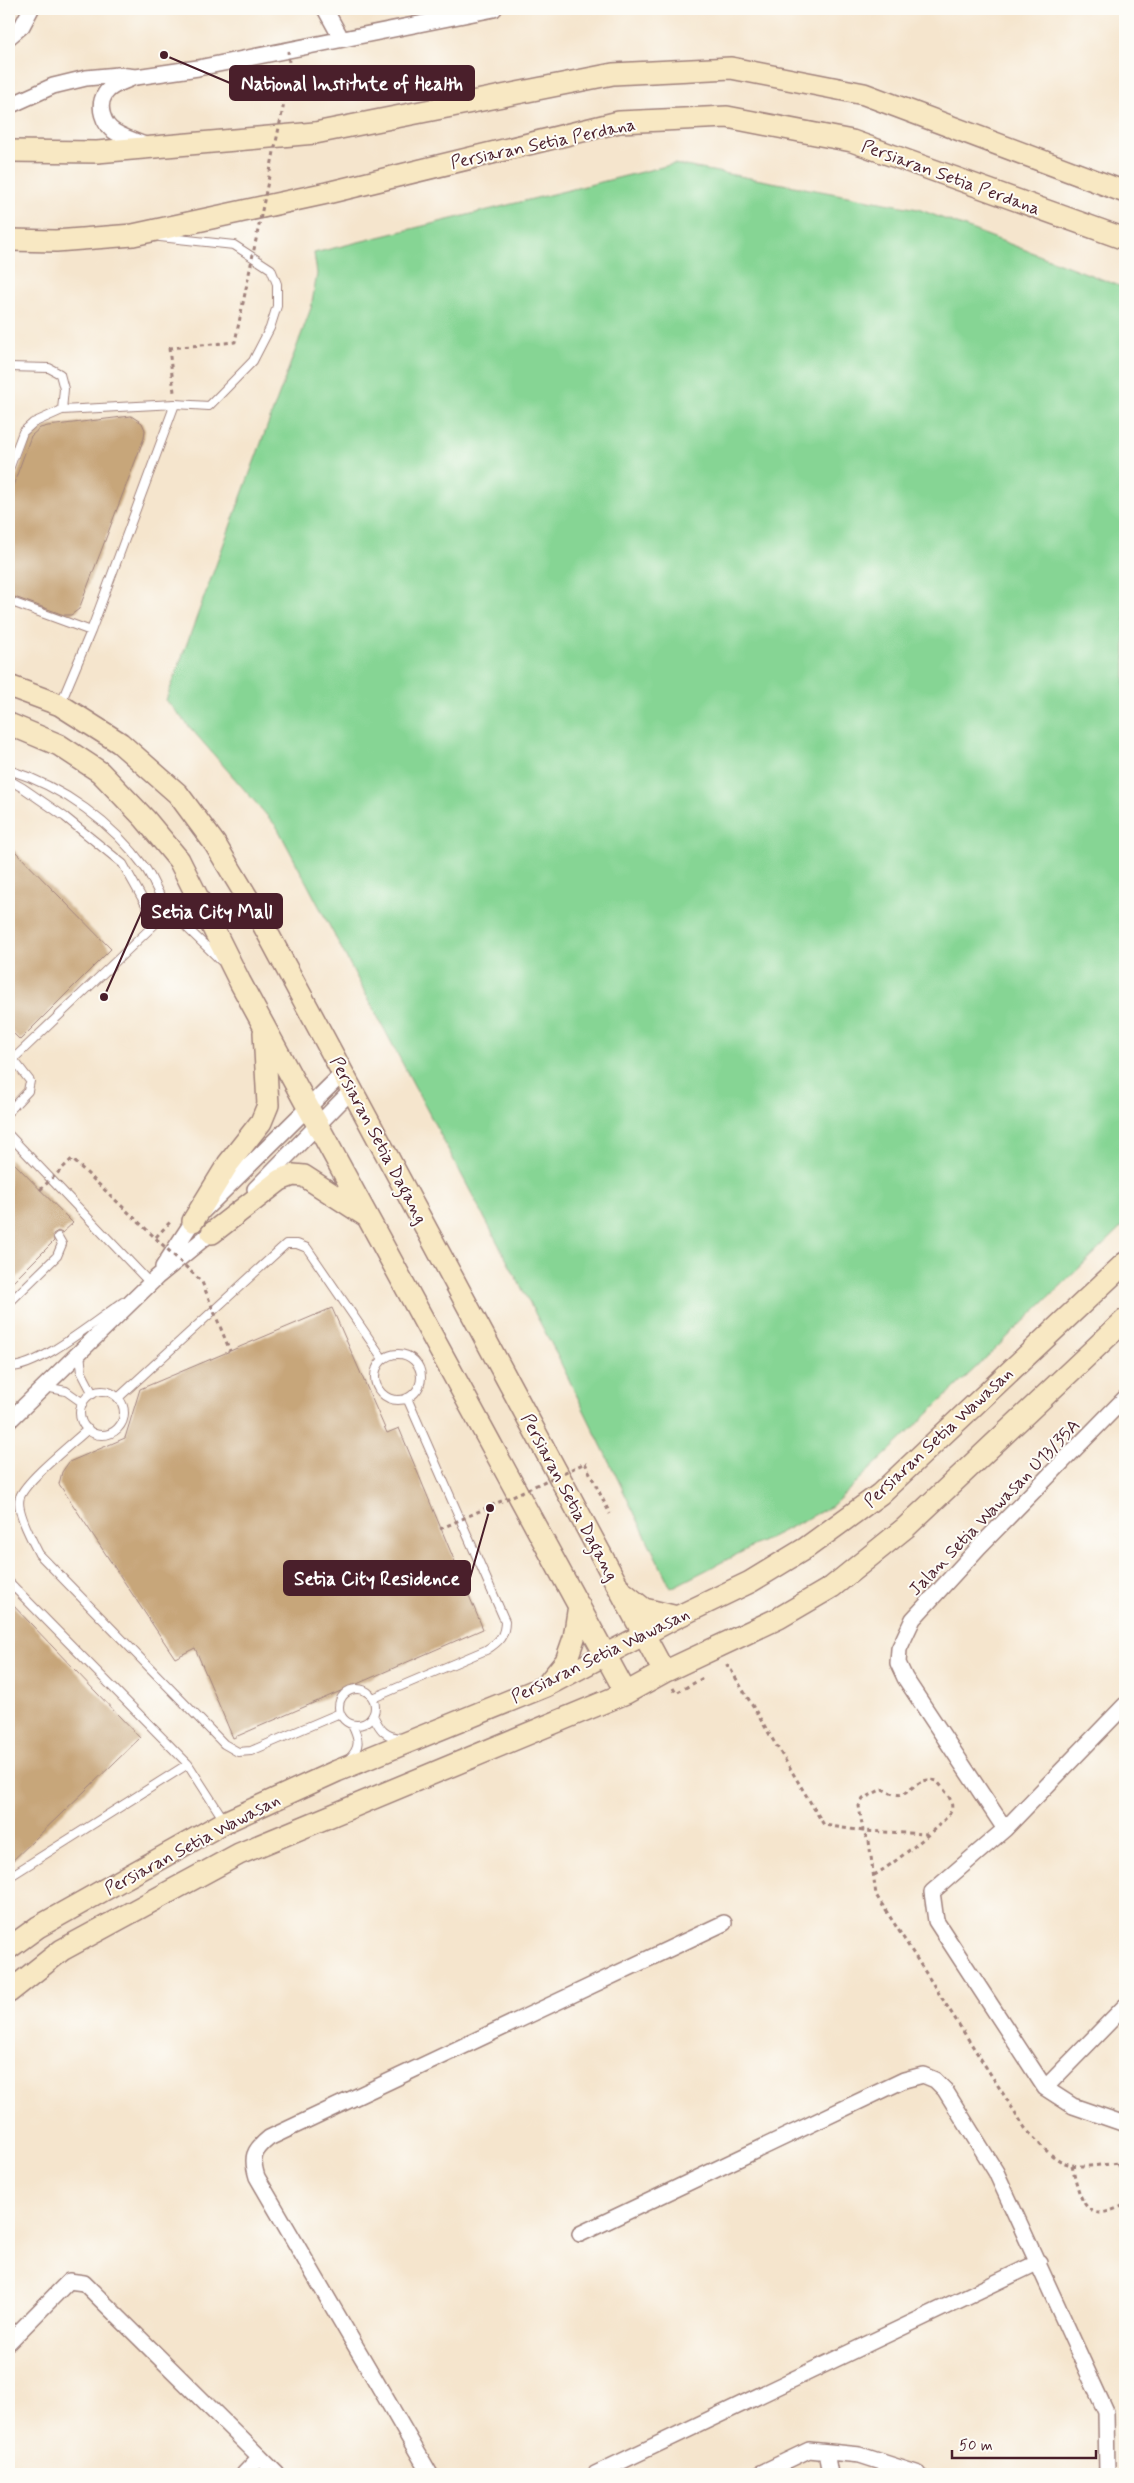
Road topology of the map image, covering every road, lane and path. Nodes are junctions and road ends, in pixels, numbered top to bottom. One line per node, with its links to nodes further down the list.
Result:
1 (31, 9): 4 (street)
2 (325, 9): 5 (street)
3 (494, 9): 5 (street)
4 (9, 37)
5 (341, 38): 6 (street)
6 (288, 51): 7 (street); 16 (path, bridge)
7 (136, 77): 8 (street); 9 (street)
8 (9, 106)
9 (152, 147): 10 (street); 11 (street)
10 (9, 151)
11 (1125, 192)
12 (133, 235): 13 (street, Persiaran Setia Perdana); 14 (street, Persiaran Setia Perdana); 16 (lane)
13 (1125, 239)
14 (9, 240)
15 (9, 367): 17 (lane)
16 (175, 404): 17 (lane); 20 (lane)
17 (62, 410): 18 (lane)
18 (9, 469)
19 (9, 602): 20 (lane)
20 (90, 631): 22 (lane)
21 (9, 686): 22 (street, Persiaran Setia Dagang)
22 (60, 705): 29 (street, Persiaran Setia Dagang)
23 (9, 724): 26 (street)
24 (9, 770): 26 (lane)
25 (9, 780): 28 (lane)
26 (240, 982): 27 (street)
27 (264, 1026): 31 (street); 35 (street)
28 (11, 1061): 30 (lane)
29 (348, 1082): 31 (street); 31 (street); 58 (street, Persiaran Setia Dagang)
30 (9, 1111)
31 (314, 1116): 34 (street); 35 (street); 36 (street)
32 (9, 1135): 40 (lane)
33 (40, 1190): 37 (path, bridge)
34 (369, 1218): 36 (street); 59 (street)
35 (183, 1220): 37 (path); 40 (street)
36 (212, 1233): 40 (street)
37 (156, 1237): 43 (path, bridge)
38 (58, 1238): 41 (lane)
39 (1125, 1263): 60 (street, Persiaran Setia Wawasan)
40 (154, 1280): 44 (street); 46 (lane)
41 (9, 1303)
42 (1125, 1320): 64 (street, Persiaran Setia Wawasan)
43 (230, 1351)
44 (80, 1352): 47 (street); 48 (lane)
45 (383, 1359): 49 (lane); 50 (lane); 50 (lane)
46 (9, 1366)
47 (44, 1386): 52 (lane); 53 (street)
48 (93, 1394): 49 (lane); 52 (lane)
49 (118, 1398): 54 (lane)
50 (407, 1398): 68 (lane)
51 (1125, 1398): 77 (street, Jalan Setia Wawasan U13/35A)
52 (83, 1403): 54 (lane)
53 (9, 1422)
54 (88, 1429): 70 (lane)
55 (610, 1514): 56 (path, bridge)
56 (440, 1529)
57 (9, 1582): 74 (lane)
58 (620, 1589): 60 (street); 61 (street, Persiaran Setia Dagang)
59 (579, 1604): 62 (street); 66 (street)
60 (677, 1617): 61 (street, Persiaran Setia Wawasan)
61 (645, 1635): 62 (street, Persiaran Setia Wawasan); 64 (street, Persiaran Setia Dagang)
62 (607, 1655): 66 (street, Persiaran Setia Wawasan); 67 (street)
63 (719, 1669): 78 (path)
64 (664, 1672): 65 (path); 67 (street, Persiaran Setia Wawasan)
65 (710, 1674)
66 (546, 1686): 73 (street, Persiaran Setia Wawasan)
67 (626, 1693): 84 (street, Persiaran Setia Wawasan)
68 (373, 1698): 70 (lane); 71 (lane)
69 (1125, 1705): 77 (street)
70 (340, 1713): 72 (lane)
71 (373, 1715): 72 (lane); 73 (lane)
72 (352, 1725): 75 (lane)
73 (425, 1735): 75 (street, Persiaran Setia Wawasan)
74 (188, 1764): 76 (lane); 81 (lane)
75 (337, 1771): 76 (street, Persiaran Setia Wawasan)
76 (226, 1822): 83 (street, Persiaran Setia Wawasan)
77 (1005, 1829): 86 (street)
78 (862, 1831): 79 (path); 79 (path); 80 (path)
79 (926, 1834): 80 (path)
80 (874, 1875): 90 (path)
81 (9, 1877)
82 (724, 1923): 100 (street)
83 (9, 1948)
84 (9, 1992)
85 (1125, 2006): 86 (street)
86 (1045, 2088): 87 (street)
87 (1125, 2124)
88 (1125, 2162): 89 (path)
89 (1117, 2164): 90 (path); 91 (path)
90 (1072, 2165): 92 (path)
91 (1125, 2183)
92 (1125, 2205)
93 (580, 2234): 94 (street)
94 (1039, 2262): 101 (street); 105 (street)
95 (9, 2342): 97 (street)
96 (826, 2452): 102 (street); 103 (street); 104 (street)
97 (260, 2457): 98 (street); 99 (street)
98 (244, 2474)
99 (277, 2474)
100 (430, 2474)
101 (596, 2474)
102 (759, 2474)
103 (830, 2474)
104 (919, 2474)
105 (1107, 2474)

